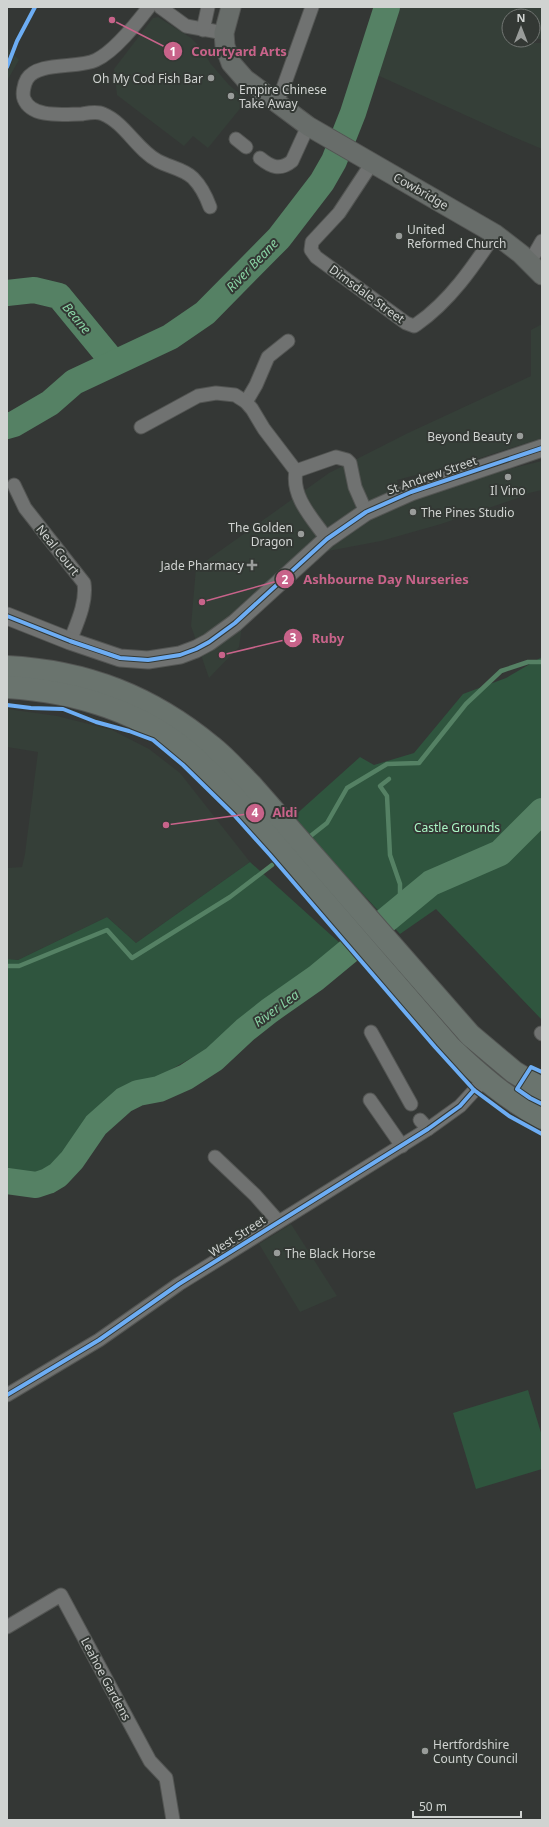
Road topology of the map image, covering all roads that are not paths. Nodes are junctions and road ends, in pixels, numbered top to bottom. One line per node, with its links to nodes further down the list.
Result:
1 (149, 7): 12 (street)
2 (160, 7): 6 (street)
3 (208, 7): 6 (street)
4 (231, 7): 7 (main road)
5 (312, 7): 8 (street)
6 (203, 30): 7 (street)
7 (224, 33): 8 (main road, Cowbridge)
8 (275, 102): 9 (main road, Cowbridge)
9 (314, 129): 10 (street); 11 (main road, Cowbridge)
10 (260, 158)
11 (372, 163): 13 (main road, Cowbridge); 13 (street, Dimsdale Street)
12 (210, 207)
13 (495, 234): 15 (main road, Cowbridge)
14 (542, 241): 15 (street)
15 (536, 269)
16 (288, 341): 17 (street)
17 (246, 402): 18 (street); 20 (street)
18 (141, 427)
19 (542, 448): 22 (street, St Andrew Street)
20 (296, 471): 22 (street); 23 (street)
21 (14, 485): 25 (street, Neal Court)
22 (366, 512): 23 (street, St Andrew Street)
23 (327, 539): 25 (street, St Andrew Street)
24 (7, 616): 25 (street, St Andrew Street)
25 (70, 641)
26 (7, 667): 30 (highway)
27 (7, 687): 29 (highway)
28 (371, 1032): 32 (street)
29 (484, 1080): 33 (highway); 34 (street, West Street)
30 (542, 1089)
31 (370, 1100): 34 (street)
32 (411, 1104)
33 (542, 1118)
34 (402, 1146): 36 (street, West Street)
35 (215, 1157): 36 (street)
36 (278, 1221): 37 (street, West Street)
37 (7, 1395)
38 (7, 1627): 39 (street, Leahoe Gardens)
39 (173, 1820)

